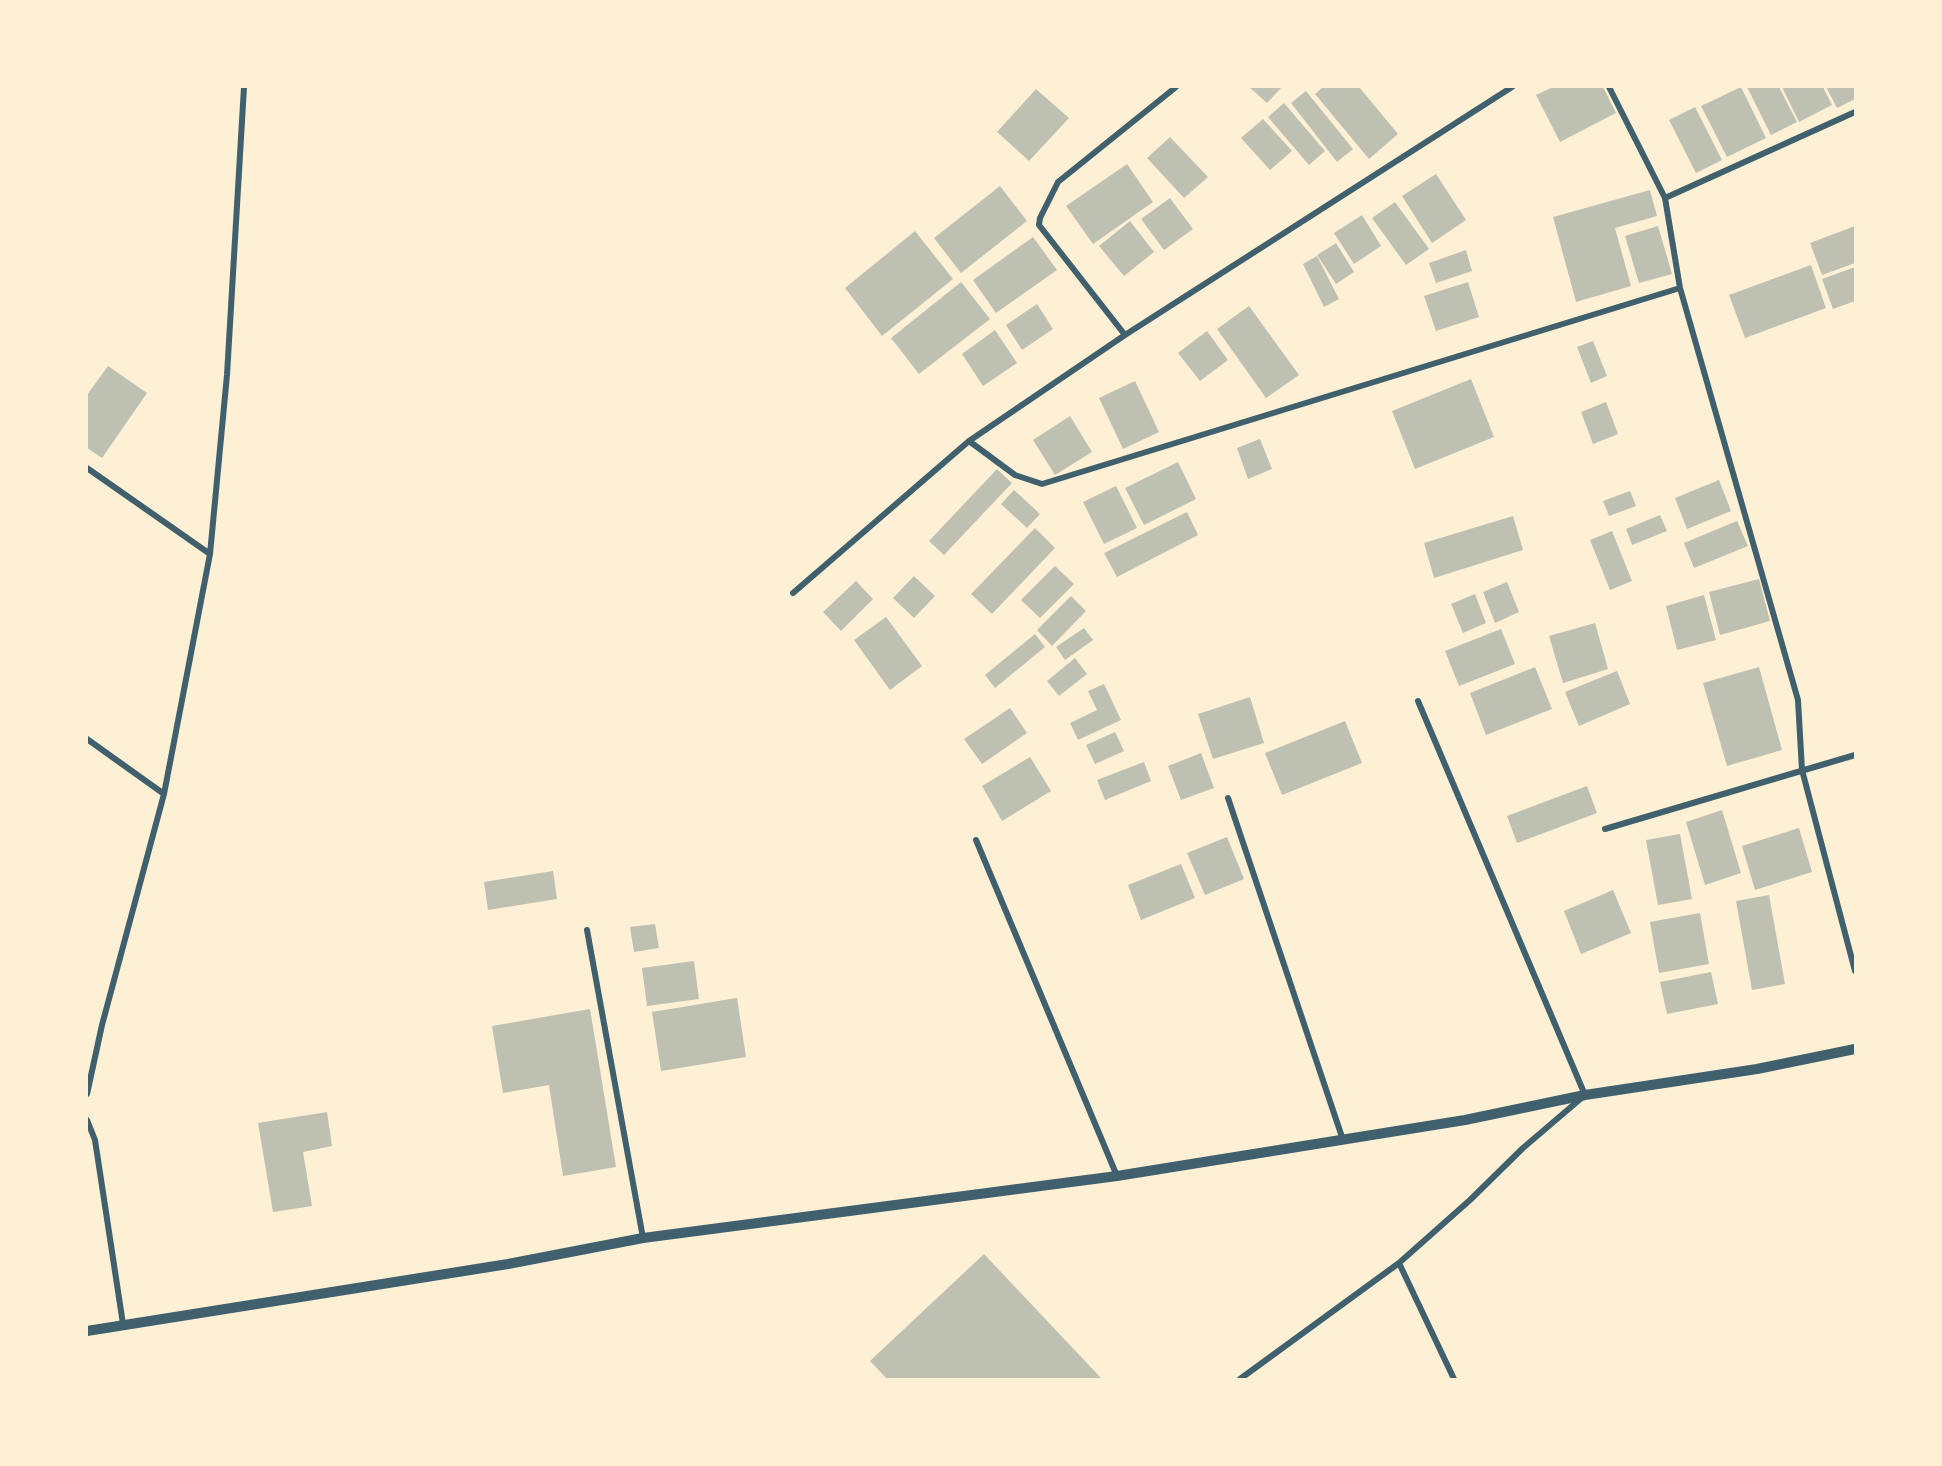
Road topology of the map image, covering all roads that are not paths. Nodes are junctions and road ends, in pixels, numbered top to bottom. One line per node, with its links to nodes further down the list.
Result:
1 (244, 87): 11 (street)
2 (1176, 87): 8 (street)
3 (1512, 87): 8 (street)
4 (1609, 87): 6 (street)
5 (1855, 112): 6 (street)
6 (1665, 198): 7 (street)
7 (1680, 288): 9 (street); 16 (street)
8 (1125, 335): 9 (street)
9 (969, 441): 12 (street)
10 (87, 468): 11 (street)
11 (210, 554): 17 (street)
12 (793, 593)
13 (1418, 701): 25 (street)
14 (87, 739): 17 (street)
15 (1855, 755): 16 (street)
16 (1802, 770): 19 (street); 22 (street)
17 (164, 794): 24 (street)
18 (1228, 798): 27 (street)
19 (1605, 829)
20 (976, 840): 28 (street)
21 (587, 930): 29 (street)
22 (1855, 971)
23 (1855, 1049): 25 (street)
24 (87, 1094)
25 (1585, 1095): 27 (street); 30 (street)
26 (87, 1120): 31 (street)
27 (1343, 1140): 28 (street)
28 (1117, 1176): 29 (street)
29 (643, 1238): 31 (street)
30 (1399, 1263): 33 (street); 34 (street)
31 (123, 1324): 32 (street)
32 (87, 1330)
33 (1240, 1379)
34 (1454, 1379)

